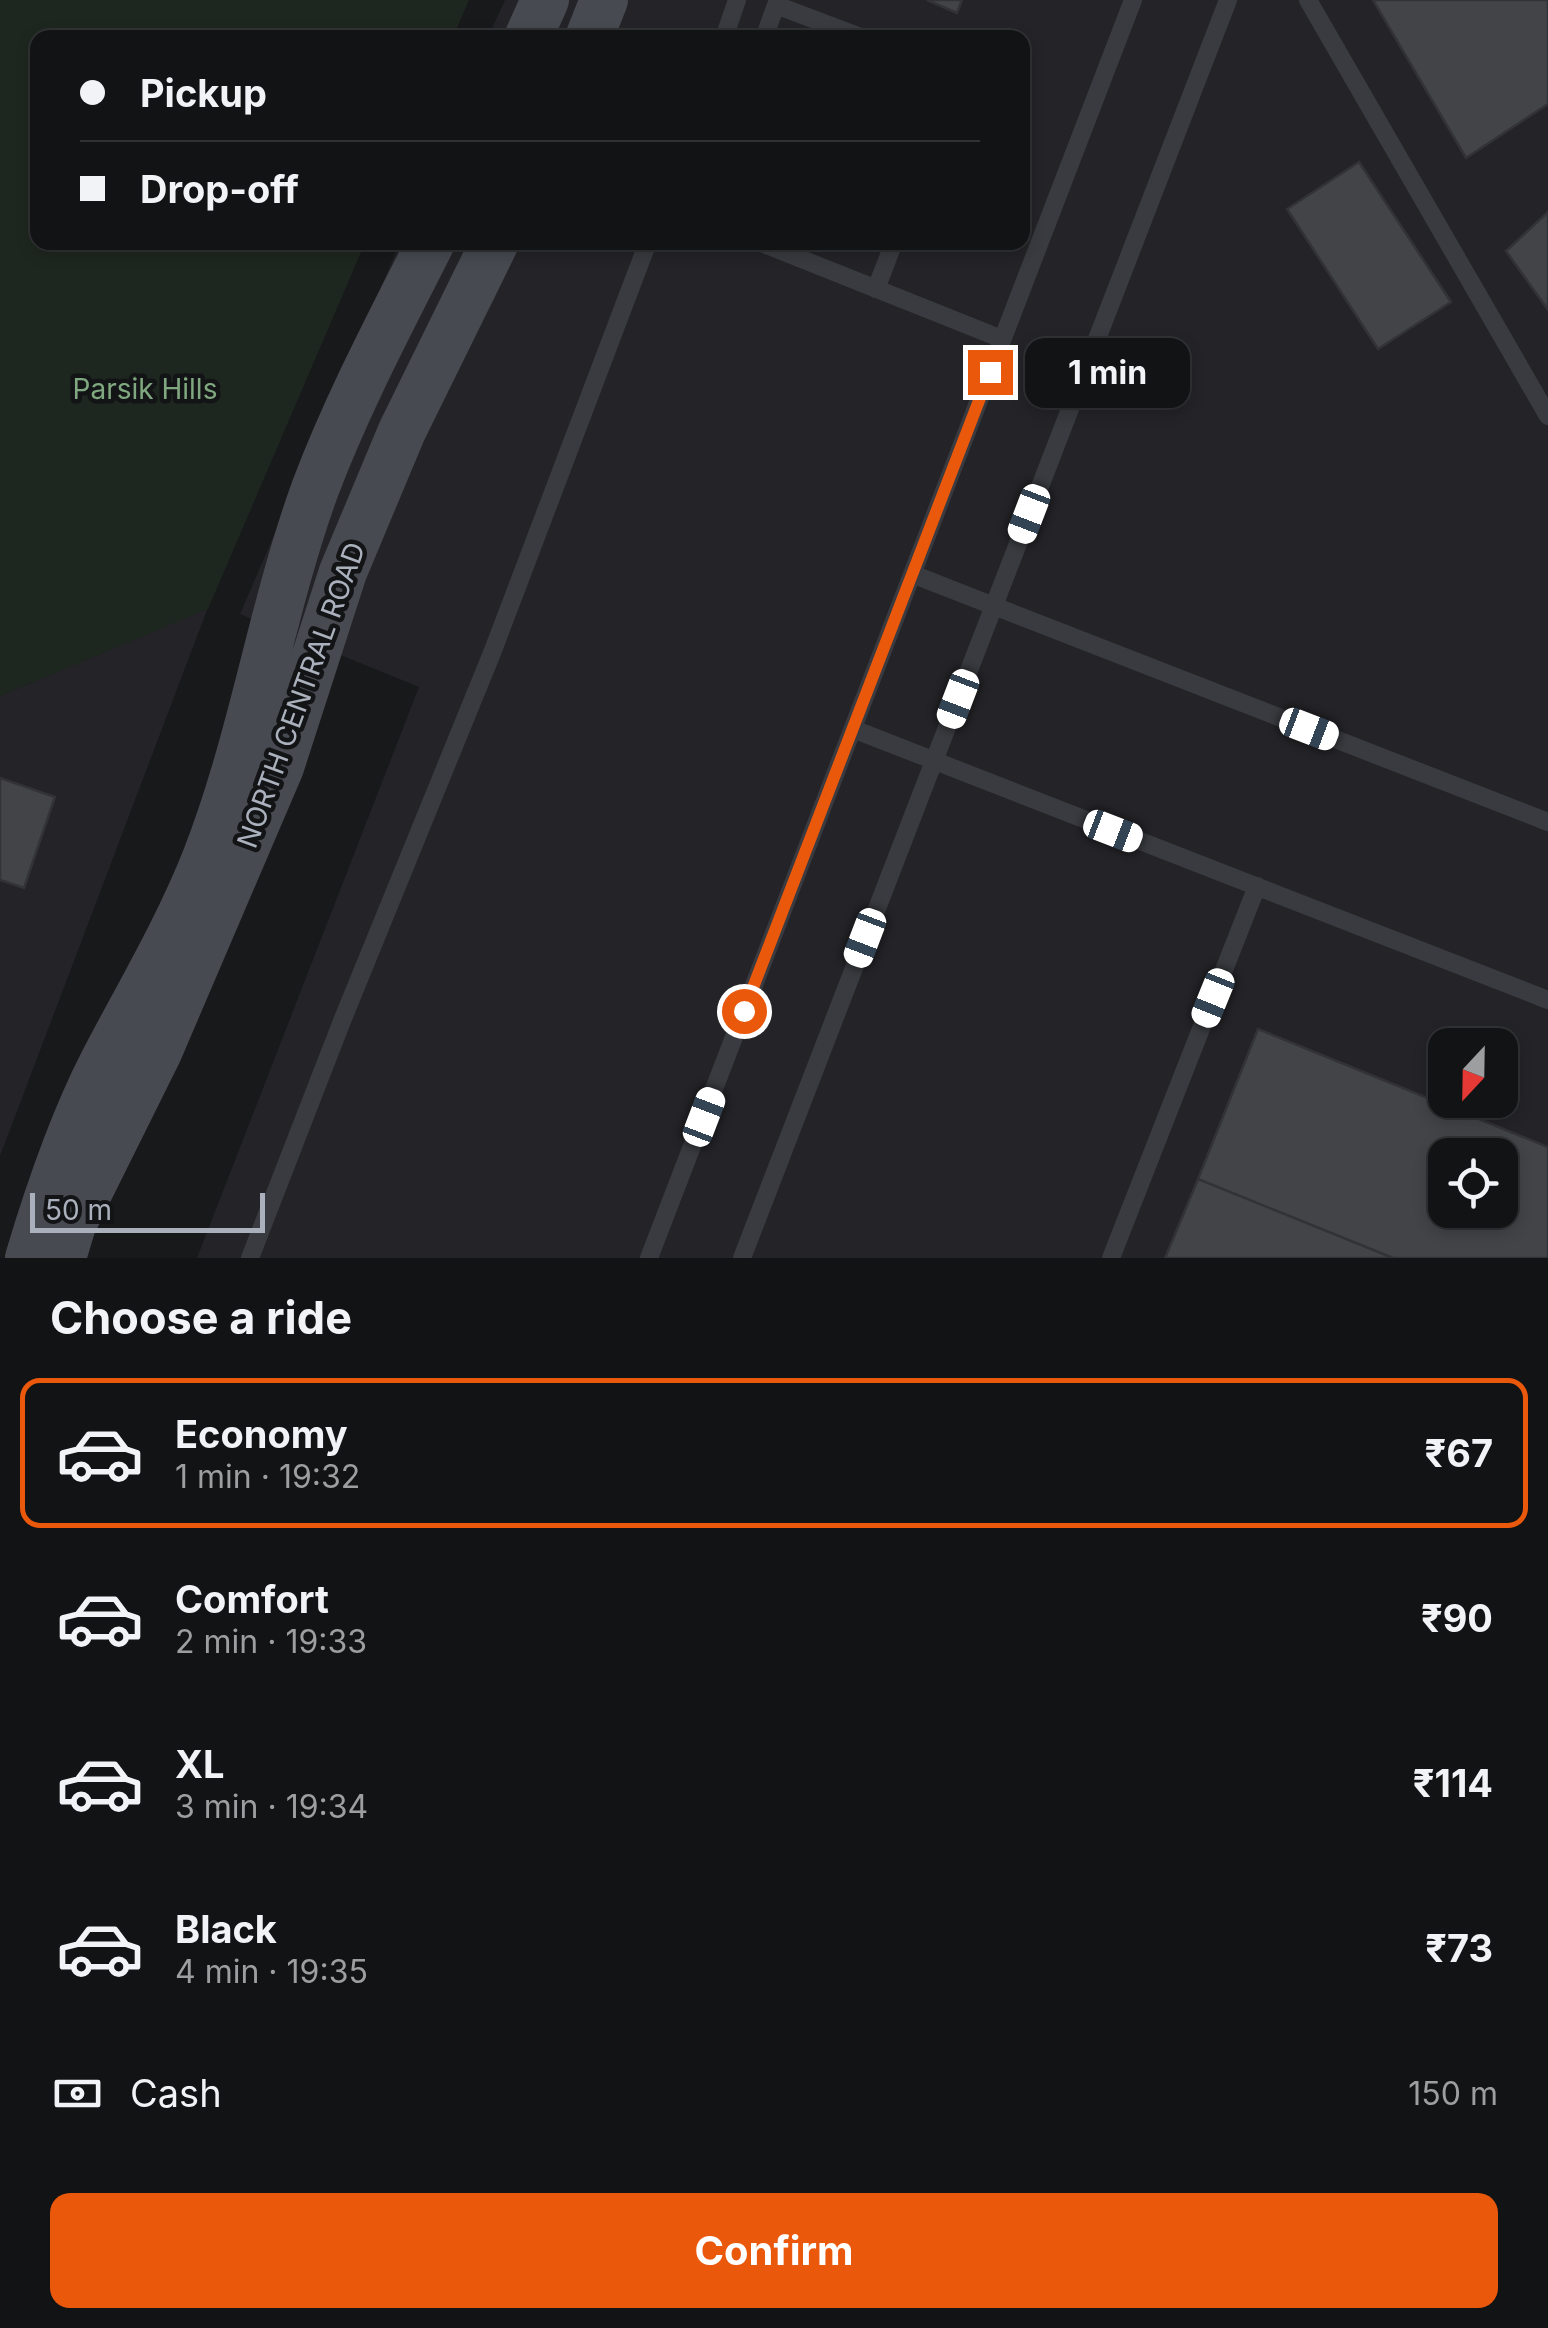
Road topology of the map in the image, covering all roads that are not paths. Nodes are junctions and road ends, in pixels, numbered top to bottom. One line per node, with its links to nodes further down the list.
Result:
1 (545, 0): 7 (main road)
2 (604, 0): 8 (main road)
3 (738, 0): 9 (lane)
4 (1133, 0): 18 (lane)
5 (1228, 0): 21 (lane)
6 (1308, 0): 19 (lane)
7 (532, 30)
8 (592, 30)
9 (727, 30)
10 (767, 30): 11 (lane)
11 (842, 30)
12 (427, 250): 26 (main road, NORTH CENTRAL ROAD)
13 (491, 250): 26 (main road, NORTH CENTRAL ROAD)
14 (645, 250): 30 (lane)
15 (779, 250): 17 (lane)
16 (891, 250): 17 (lane)
17 (876, 289): 18 (lane)
18 (1002, 339): 20 (lane)
19 (1548, 416)
20 (912, 574): 21 (lane); 22 (lane)
21 (994, 606): 23 (lane); 24 (lane)
22 (852, 729): 23 (lane); 31 (lane)
23 (934, 761): 25 (lane); 32 (lane)
24 (1548, 822)
25 (1256, 886): 27 (lane); 33 (lane)
26 (175, 968): 28 (main road, NORTH CENTRAL ROAD); 29 (main road, NORTH CENTRAL ROAD)
27 (1548, 1000)
28 (29, 1258)
29 (62, 1258)
30 (250, 1258)
31 (650, 1258)
32 (742, 1258)
33 (1111, 1258)

